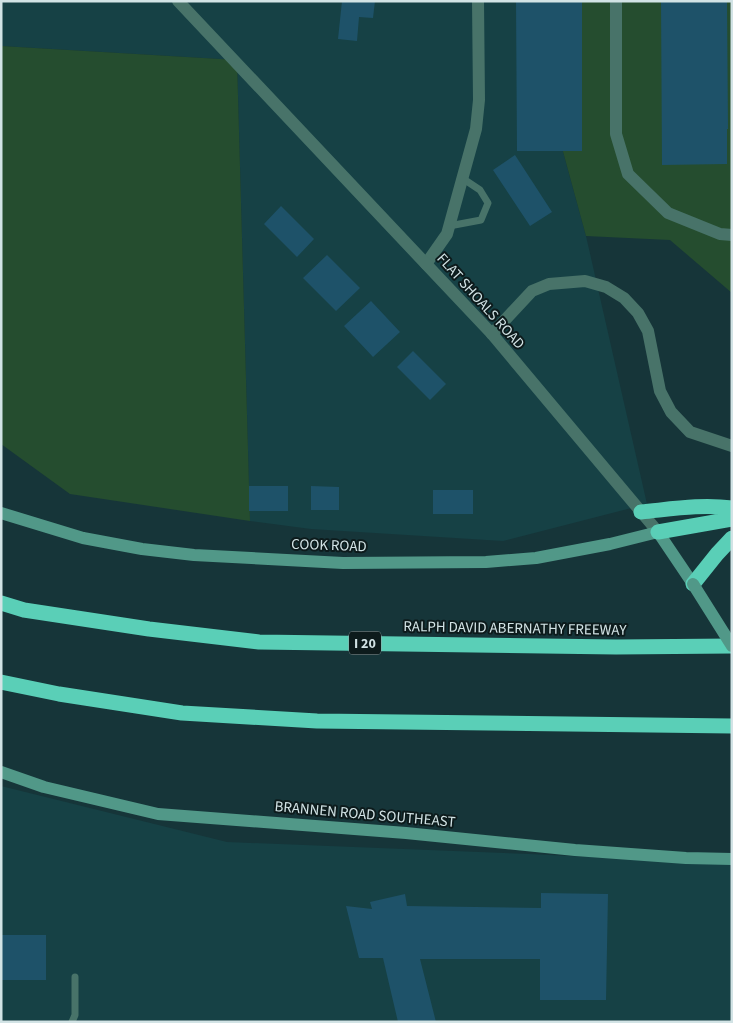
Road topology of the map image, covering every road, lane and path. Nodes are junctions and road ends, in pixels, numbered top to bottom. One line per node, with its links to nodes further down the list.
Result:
1 (178, 1): 7 (street, FLAT SHOALS ROAD)
2 (478, 1): 4 (street)
3 (616, 1): 6 (street)
4 (462, 178): 5 (street); 5 (lane)
5 (449, 226): 7 (street)
6 (732, 235)
7 (426, 264): 8 (street, FLAT SHOALS ROAD)
8 (492, 334): 9 (street); 11 (street, FLAT SHOALS ROAD)
9 (732, 446)
10 (732, 508): 11 (highway)
11 (641, 512): 14 (street, FLAT SHOALS ROAD)
12 (1, 513): 14 (main road, COOK ROAD)
13 (732, 519): 14 (highway)
14 (658, 532): 16 (main road, FLAT SHOALS ROAD)
15 (732, 538): 16 (highway)
16 (693, 584): 18 (main road, FLAT SHOALS ROAD, bridge)
17 (1, 604): 18 (highway, RALPH DAVID ABERNATHY FREEWAY / I 20)
18 (732, 646)
19 (1, 682): 20 (highway)
20 (732, 726)
21 (1, 772): 22 (main road, BRANNEN ROAD SOUTHEAST)
22 (732, 859)
23 (75, 976): 24 (lane)
24 (72, 1022)

